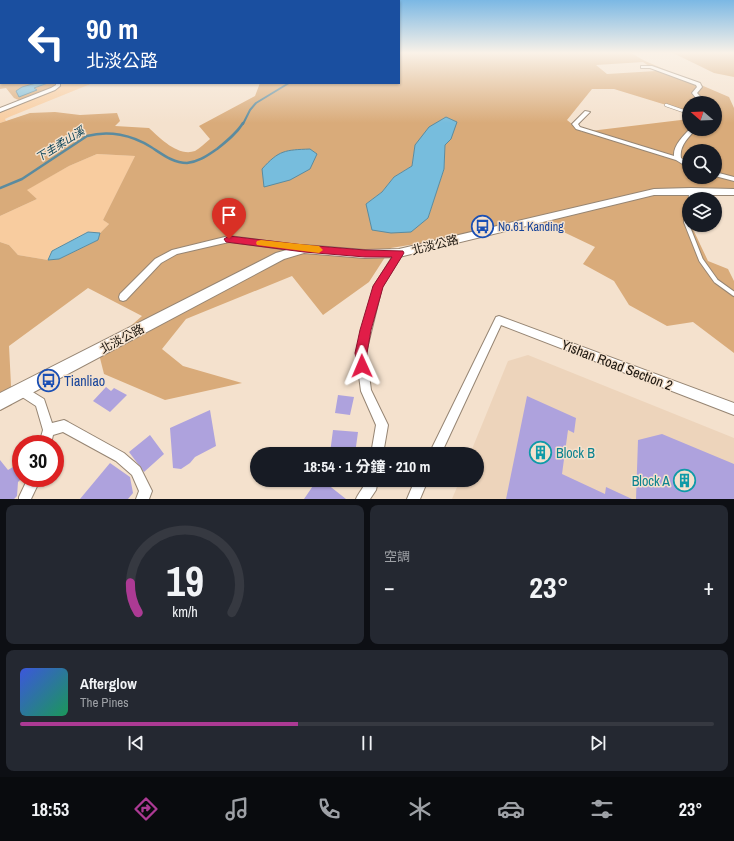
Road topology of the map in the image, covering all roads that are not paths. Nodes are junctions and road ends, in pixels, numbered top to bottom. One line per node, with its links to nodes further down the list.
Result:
1 (676, 76): 3 (street)
2 (58, 84): 5 (street)
3 (697, 96)
4 (666, 106): 6 (lane)
5 (0, 110)
6 (682, 111)
7 (587, 112): 9 (street)
8 (686, 136): 9 (street)
9 (678, 159): 10 (street)
10 (682, 162)
11 (722, 176): 12 (street)
12 (734, 179)
13 (734, 192): 14 (main road, 北淡公路)
14 (722, 193)
15 (682, 194): 18 (main road, 北淡公路)
16 (690, 232): 19 (lane)
17 (304, 249): 18 (main road, 北淡公路); 20 (street); 21 (main road, 北淡公路)
18 (399, 253): 26 (street)
19 (734, 294)
20 (123, 297)
21 (23, 391): 22 (main road, 北淡公路); 24 (street)
22 (0, 402)
23 (734, 410): 27 (street, Yishan Road Section 2)
24 (49, 430): 25 (street); 32 (street)
25 (48, 435)
26 (378, 447)
27 (437, 447)
28 (30, 487): 31 (street)
29 (371, 487): 33 (street)
30 (419, 487): 34 (street)
31 (25, 497)
32 (142, 499)
33 (362, 499)
34 (413, 499)

